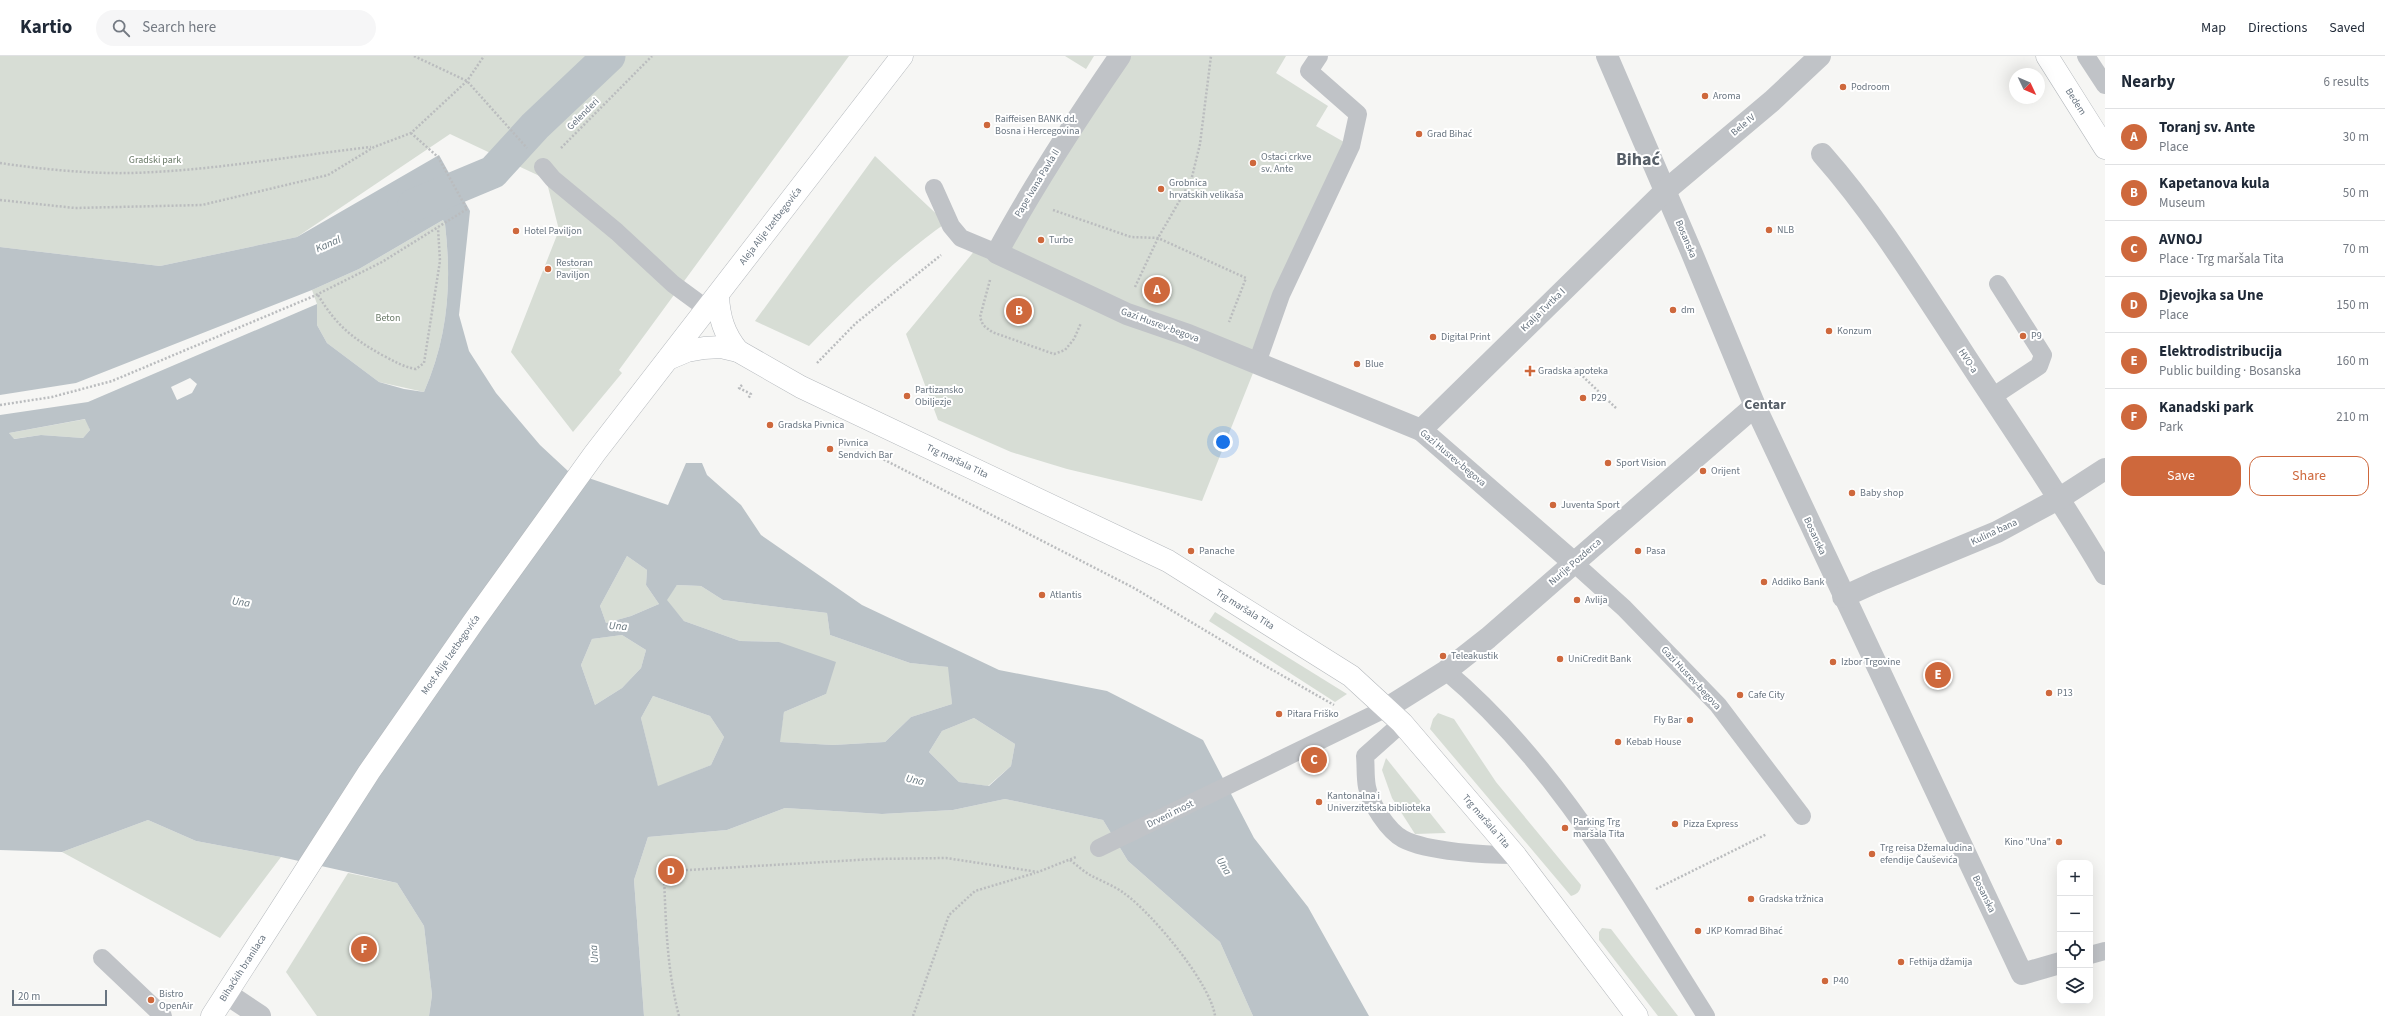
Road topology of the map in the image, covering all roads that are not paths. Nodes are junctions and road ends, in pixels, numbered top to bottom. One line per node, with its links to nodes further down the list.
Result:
1 (902, 56): 16 (main road, Aleja Alije Izetbegovića)
2 (1120, 56): 14 (street, Pape Ivana Pavla II)
3 (1319, 56): 19 (lane)
4 (1607, 56): 13 (street, Bosanska)
5 (1820, 56): 13 (street, Bele IV)
6 (2047, 56): 9 (main road, Bedem)
7 (2086, 56): 8 (lane)
8 (2105, 85)
9 (2105, 148)
10 (1822, 154): 21 (street, HVO-a)
11 (543, 167): 16 (lane)
12 (934, 188): 14 (lane)
13 (1665, 191): 22 (street, Bosanska); 23 (street, Kralja Tvrtka I)
14 (997, 253): 19 (street, Gazi Husrev-begova)
15 (1998, 284): 21 (lane)
16 (712, 303): 17 (main road, Trg maršala Tita); 18 (main road, Aleja Alije Izetbegovića)
17 (738, 351): 18 (main road, Trg maršala Tita); 30 (main road, Trg maršala Tita)
18 (668, 359): 20 (main road, Aleja Alije Izetbegovića)
19 (1257, 363): 23 (street, Gazi Husrev-begova)
20 (639, 396): 34 (main road, Most Alije Izetbegovića)
21 (1992, 397): 25 (street, HVO-a)
22 (1755, 406): 26 (street, Nurije Pozderca); 28 (street, Bosanska)
23 (1421, 430): 26 (street, Gazi Husrev-begova)
24 (2105, 469): 25 (street, Kulina bana)
25 (2060, 498): 27 (street, HVO-a); 28 (street, Kulina bana)
26 (1574, 563): 29 (street, Nurije Pozderca); 31 (lane, Gazi Husrev-begova)
27 (2105, 574)
28 (1843, 597): 38 (street, Bosanska)
29 (1446, 670): 30 (street, Nurije Pozderca); 44 (lane)
30 (1394, 716): 32 (lane, Drveni most); 33 (main road, Trg maršala Tita); 33 (lane)
31 (1802, 816)
32 (1099, 848)
33 (1515, 855): 43 (main road, Trg maršala Tita)
34 (273, 920): 39 (main road, Bihaćkih branilaca)
35 (2105, 951): 36 (lane)
36 (2093, 954)
37 (102, 958): 40 (lane)
38 (2057, 964)
39 (227, 994): 41 (main road, Bihaćkih branilaca); 42 (street)
40 (163, 1016)
41 (212, 1016)
42 (260, 1016)
43 (1637, 1016)
44 (1706, 1016)

